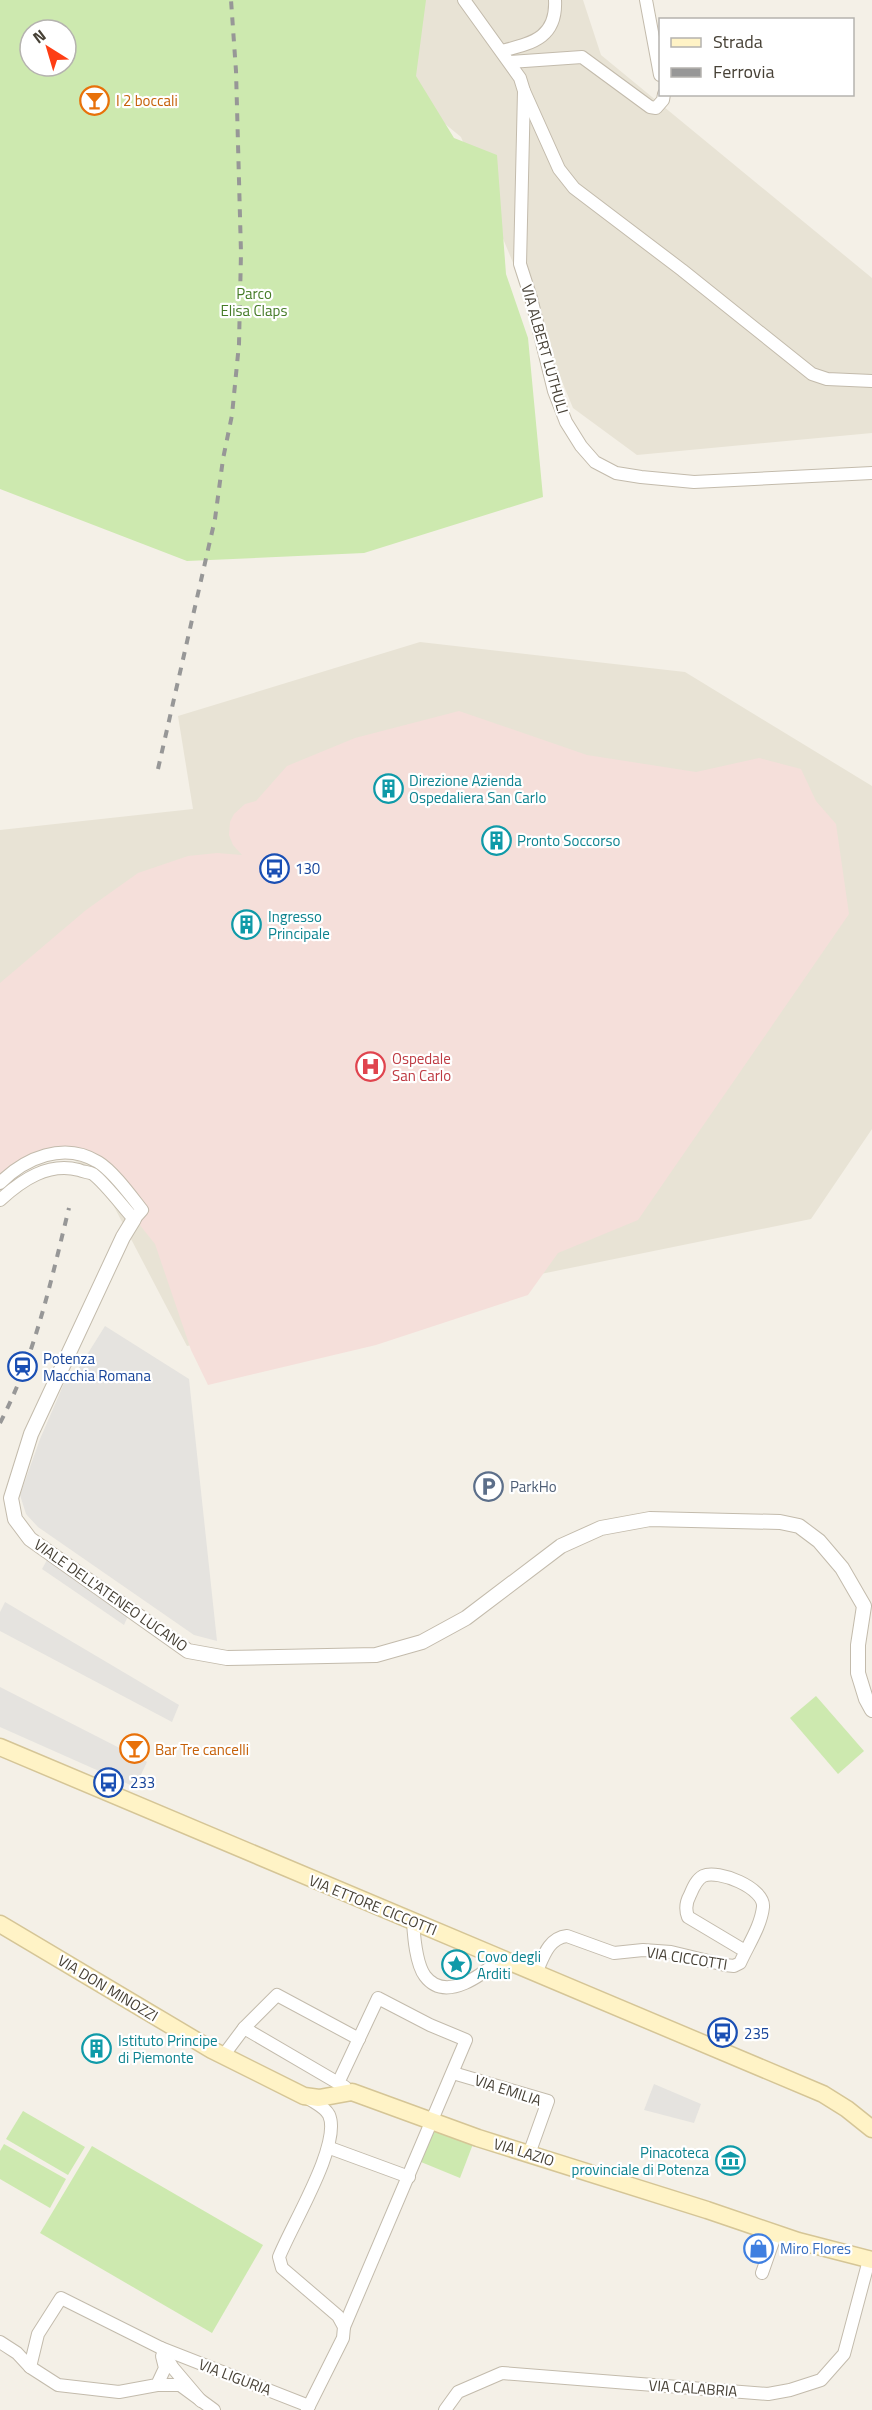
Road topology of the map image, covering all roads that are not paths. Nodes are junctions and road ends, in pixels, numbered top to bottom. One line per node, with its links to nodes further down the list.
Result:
1 (464, 0): 4 (street, VIA ALBERT LUTHULI)
2 (555, 0): 4 (street)
3 (646, 0): 5 (street)
4 (506, 56): 6 (street, VIA ALBERT LUTHULI); 7 (street)
5 (659, 70)
6 (524, 91): 8 (street, VIA ALBERT LUTHULI); 9 (street, VIA ALBERT LUTHULI)
7 (664, 96)
8 (872, 381)
9 (872, 473)
10 (0, 1183): 12 (street)
11 (0, 1200): 12 (street)
12 (138, 1215): 13 (street, VIALE DELL'ATENEO LUCANO)
13 (868, 1603): 14 (street, VIALE DELL'ATENEO LUCANO)
14 (872, 1710)
15 (0, 1747): 16 (main road, VIA ETTORE CICCOTTI)
16 (413, 1922): 19 (main road, VIA ETTORE CICCOTTI); 19 (street)
17 (0, 1924): 23 (main road, VIA DON MINOZZI)
18 (745, 1951): 18 (street, VIA CICCOTTI); 20 (street, VIA CICCOTTI)
19 (502, 1958): 20 (main road, VIA ETTORE CICCOTTI)
20 (536, 1973): 29 (main road, VIA ETTORE CICCOTTI)
21 (244, 2028): 22 (street); 23 (street); 25 (street)
22 (359, 2039): 24 (street); 25 (street)
23 (224, 2056): 27 (main road, VIA DON MINOZZI)
24 (453, 2073): 28 (street); 31 (street, VIA EMILIA)
25 (339, 2081): 26 (street)
26 (352, 2092): 27 (main road); 28 (main road, VIA LAZIO)
27 (304, 2096): 30 (street)
28 (432, 2122): 31 (main road, VIA LAZIO); 32 (street)
29 (872, 2129)
30 (330, 2148): 32 (street); 36 (street)
31 (529, 2154): 33 (main road, VIA LAZIO)
32 (409, 2177): 36 (street)
33 (776, 2233): 34 (main road, VIA LAZIO); 35 (street)
34 (870, 2260): 44 (street, VIA CALABRIA)
35 (762, 2273)
36 (344, 2333): 42 (street)
37 (0, 2342): 39 (street)
38 (161, 2348): 39 (street, VIA LIGURIA); 40 (street); 41 (street); 42 (street, VIA LIGURIA)
39 (30, 2367): 40 (street)
40 (157, 2385): 41 (street)
41 (201, 2401): 43 (street)
42 (308, 2408)
43 (214, 2410)
44 (445, 2410)

